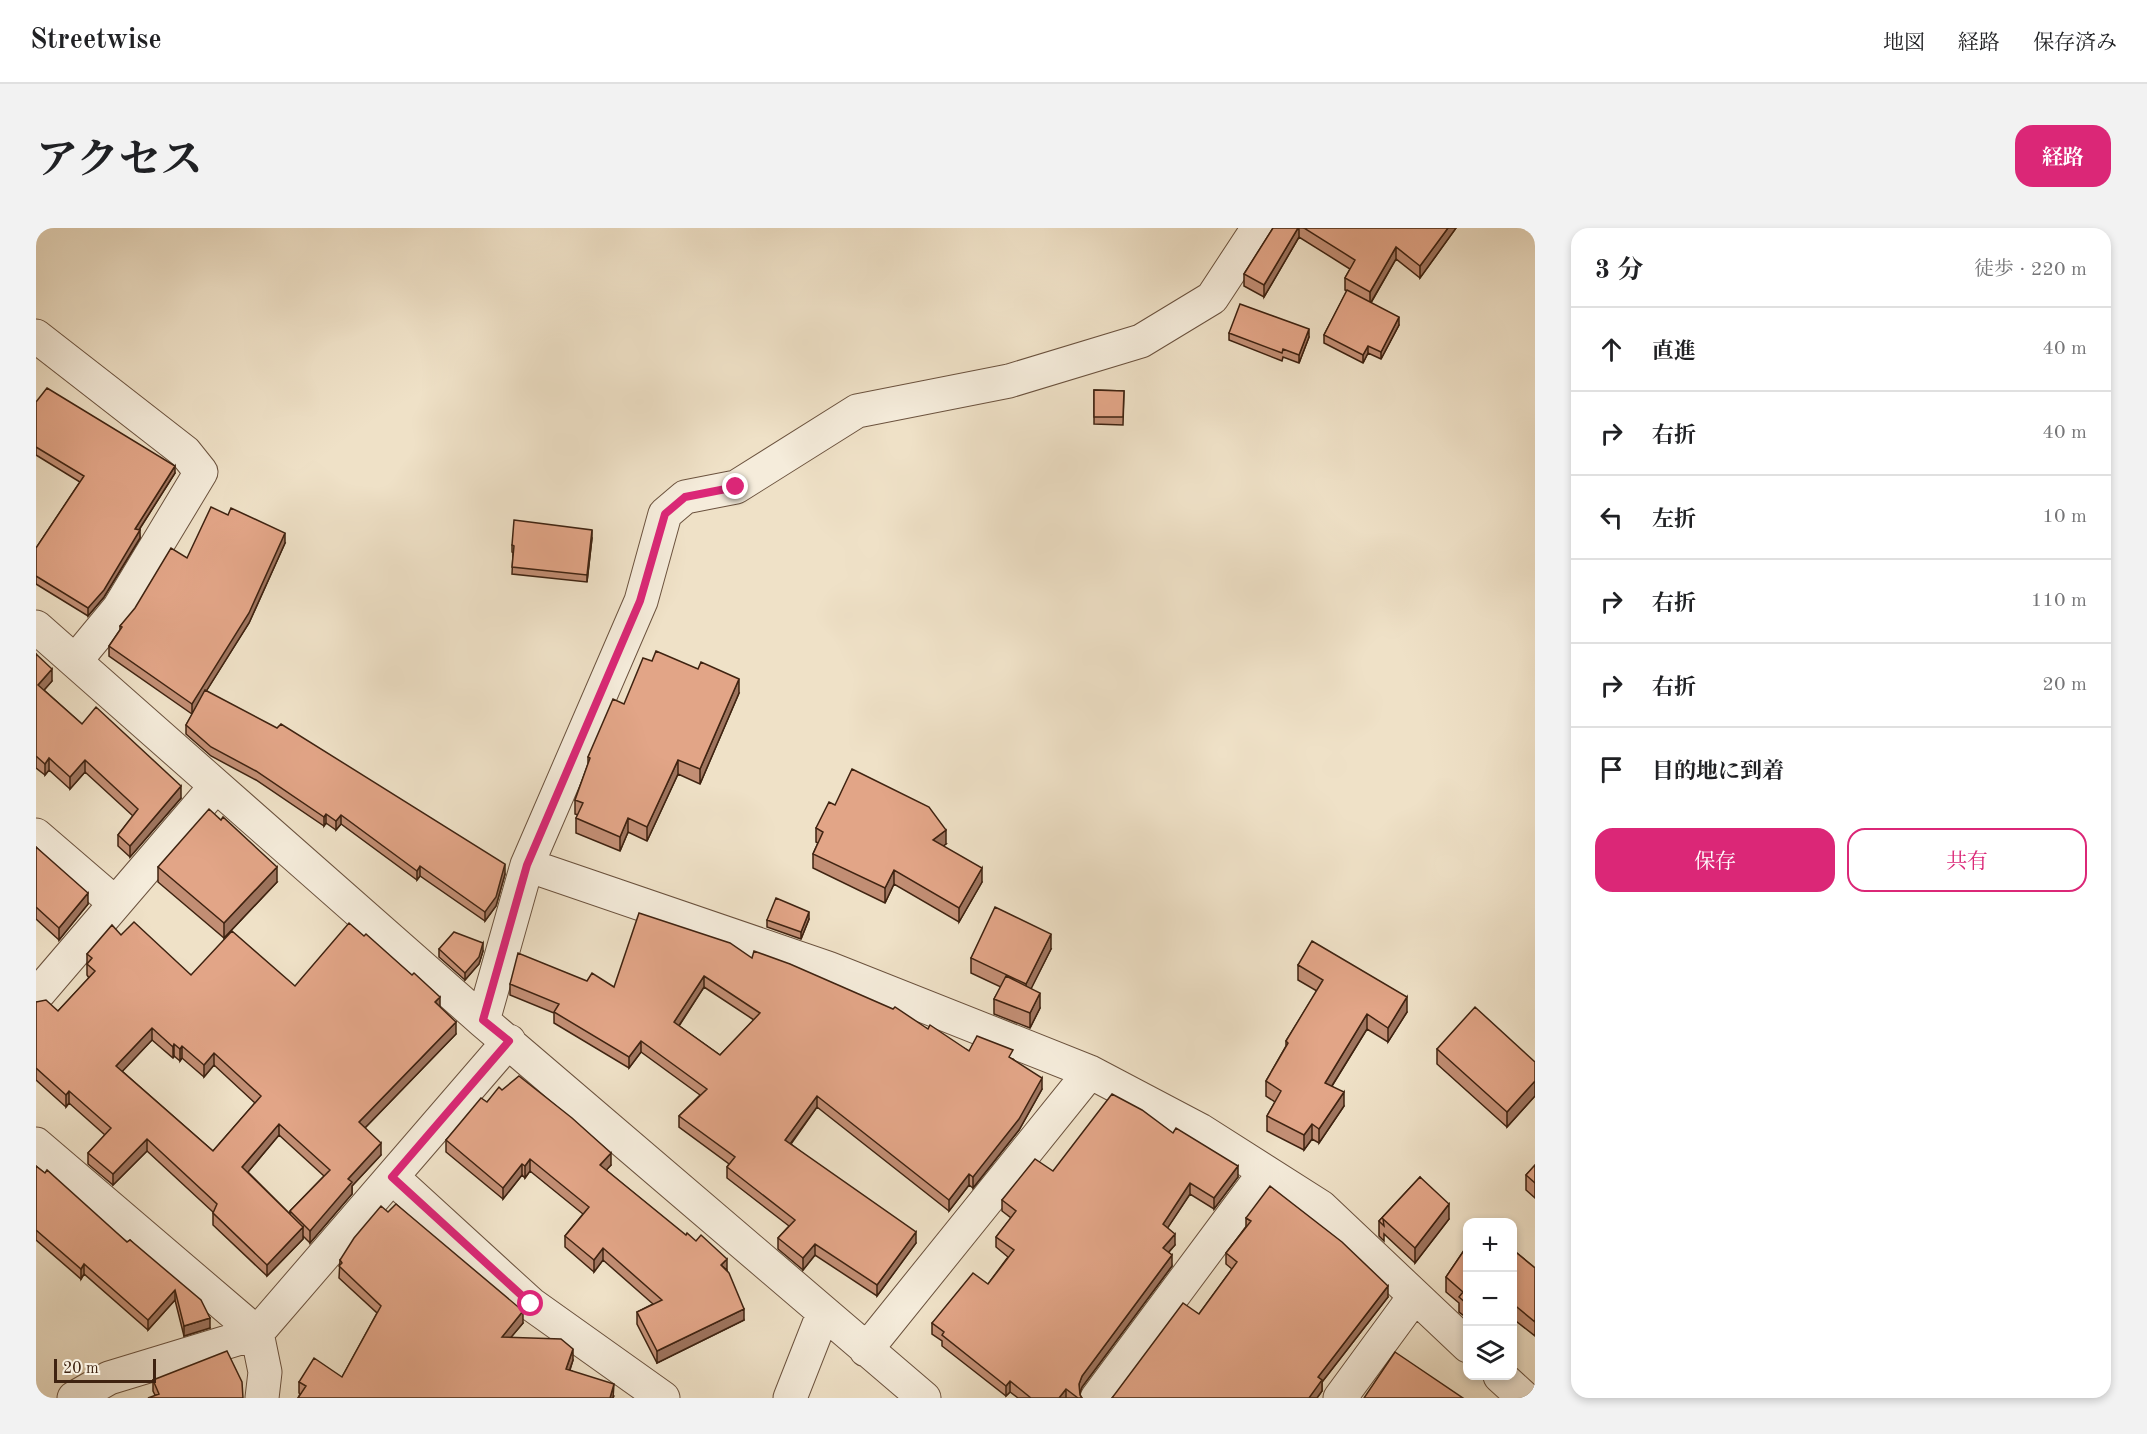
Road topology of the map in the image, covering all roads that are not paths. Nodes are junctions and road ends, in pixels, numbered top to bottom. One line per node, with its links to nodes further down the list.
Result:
1 (1258, 228): 7 (street)
2 (36, 336): 4 (street)
3 (36, 627): 4 (street)
4 (76, 660): 5 (street)
5 (216, 786): 8 (street); 10 (street)
6 (36, 835): 8 (street)
7 (527, 865): 10 (street); 12 (street)
8 (115, 903): 9 (street)
9 (36, 996)
10 (483, 1020): 11 (street)
11 (509, 1041): 15 (street); 17 (street)
12 (1090, 1072): 14 (street); 20 (street)
13 (36, 1144): 18 (street)
14 (1265, 1172): 16 (street); 27 (street)
15 (392, 1177): 18 (street); 24 (street)
16 (1414, 1297): 19 (street); 28 (street)
17 (823, 1314): 20 (street); 25 (street)
18 (258, 1333): 22 (street); 23 (street)
19 (1463, 1342)
20 (866, 1350): 26 (street)
21 (1504, 1380): 29 (street)
22 (74, 1398)
23 (262, 1398)
24 (663, 1398)
25 (790, 1398)
26 (924, 1398)
27 (1097, 1398)
28 (1340, 1398)
29 (1524, 1398)

